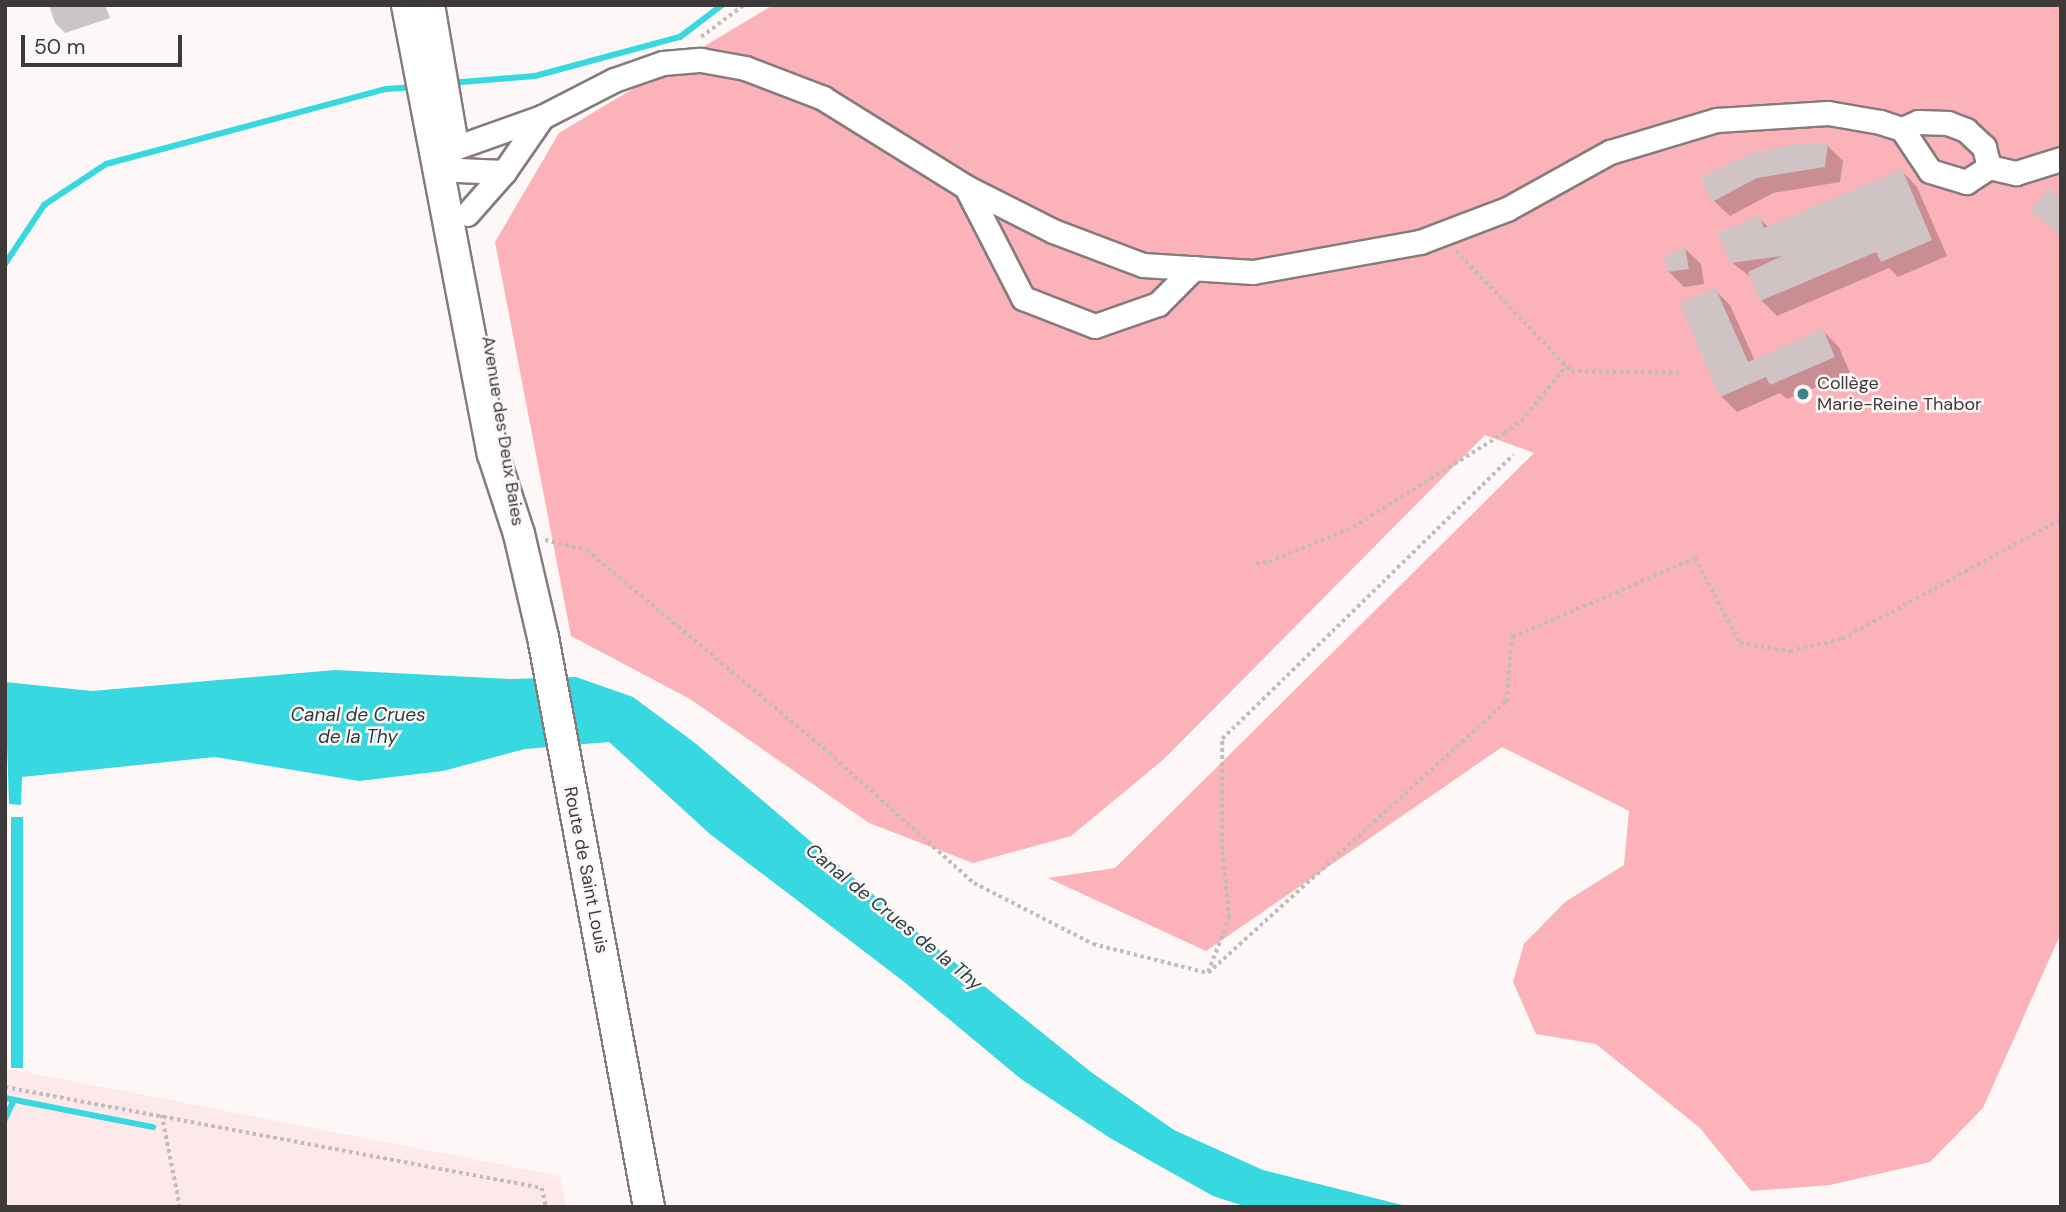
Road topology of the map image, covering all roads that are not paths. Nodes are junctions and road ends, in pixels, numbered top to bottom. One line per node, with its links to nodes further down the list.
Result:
1 (407, 5): 3 (main road, Avenue des Deux Baies)
2 (429, 5): 3 (main road, Avenue des Deux Baies)
3 (428, 61): 6 (main road, Avenue des Deux Baies)
4 (542, 117): 6 (street); 9 (street); 10 (street)
5 (1902, 129): 8 (street); 8 (street); 12 (street)
6 (449, 158): 9 (street); 11 (main road, Avenue des Deux Baies); 13 (main road, Avenue des Deux Baies)
7 (2061, 159): 8 (street)
8 (1989, 167)
9 (504, 173): 11 (street)
10 (966, 187): 12 (street); 12 (street)
11 (467, 214): 13 (main road, Avenue des Deux Baies)
12 (1194, 268)
13 (519, 534): 14 (main road, Route de Saint Louis)
14 (649, 1207)

